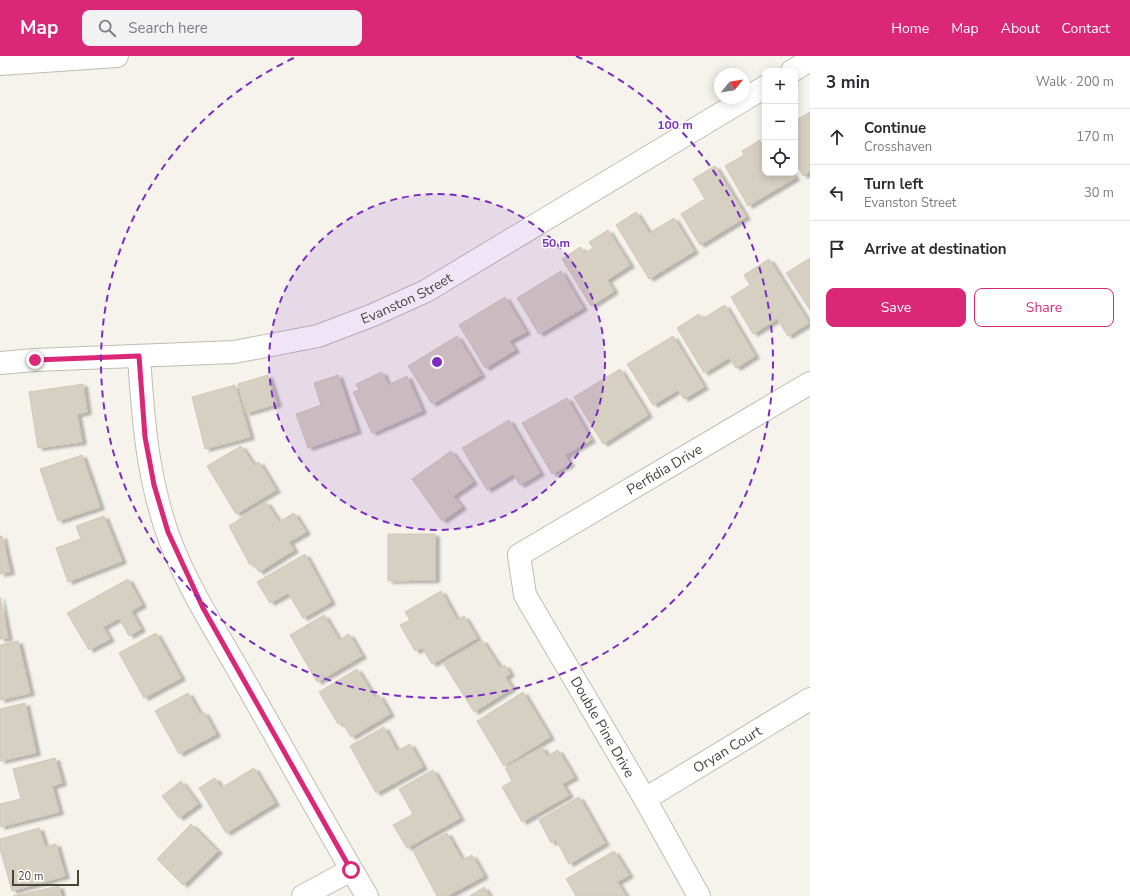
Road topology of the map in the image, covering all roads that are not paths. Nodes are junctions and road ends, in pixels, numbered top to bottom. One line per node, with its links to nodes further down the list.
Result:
1 (117, 56): 2 (street)
2 (67, 58): 4 (street)
3 (810, 60): 5 (street)
4 (0, 64)
5 (797, 68)
6 (762, 89): 7 (street, Evanston Street)
7 (139, 356): 8 (street, Evanston Street); 13 (street)
8 (0, 363)
9 (810, 383): 10 (street, Perfidia Drive)
10 (519, 554): 12 (street, Double Pine Drive)
11 (810, 699): 12 (street, Oryan Court)
12 (645, 799): 16 (street, Double Pine Drive)
13 (351, 870): 14 (street); 15 (street)
14 (303, 896)
15 (366, 896)
16 (699, 896)

